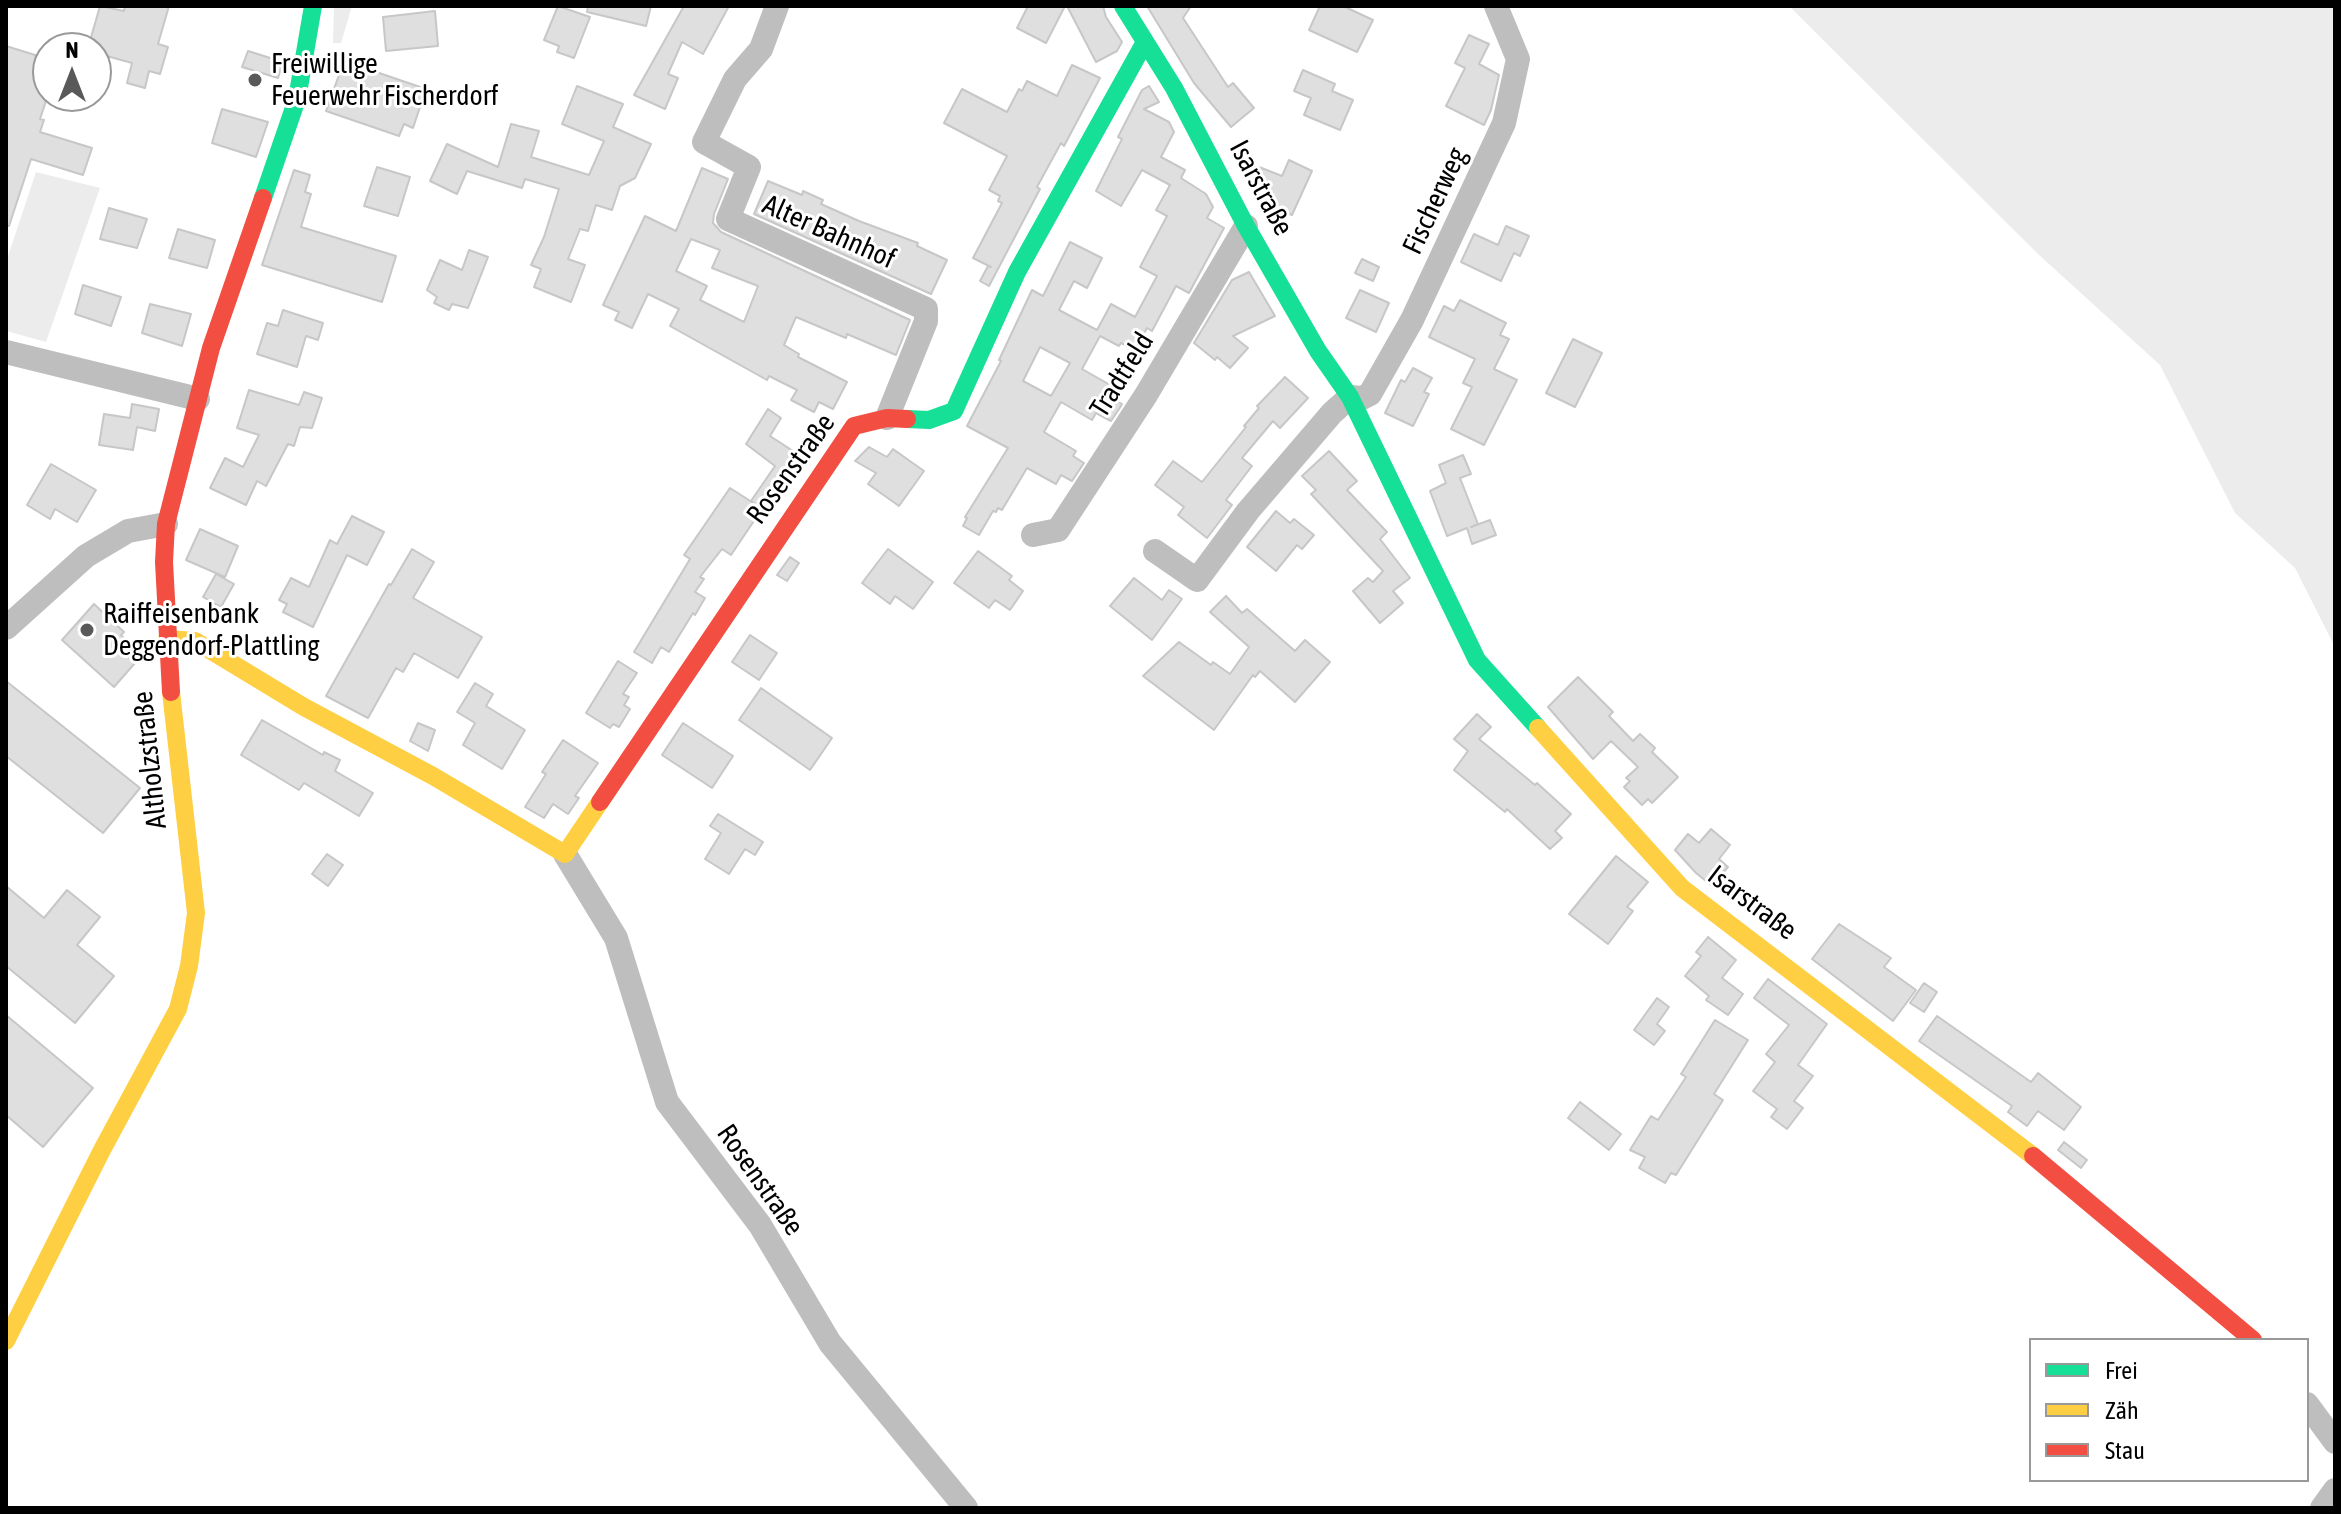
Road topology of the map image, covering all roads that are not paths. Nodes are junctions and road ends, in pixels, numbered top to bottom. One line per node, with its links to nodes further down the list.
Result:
1 (313, 6): 9 (street, Altholzstraße)
2 (777, 6): 10 (street, Alter Bahnhof)
3 (1123, 6): 5 (street, Isarstraße)
4 (1496, 6): 8 (street, Fischerweg)
5 (1145, 42): 6 (street, Isarstraße); 10 (street, Rosenstraße)
6 (1246, 226): 8 (street, Isarstraße); 12 (street, Tradtfeld)
7 (6, 352): 9 (street)
8 (1350, 397): 13 (street); 17 (street, Isarstraße)
9 (198, 399): 11 (street, Altholzstraße)
10 (887, 418): 16 (street, Rosenstraße)
11 (166, 524): 14 (street); 15 (street, Altholzstraße)
12 (1033, 535)
13 (1155, 551)
14 (6, 628)
15 (167, 639): 16 (street, Rosenstraße); 18 (street, Altholzstraße)
16 (565, 854): 22 (street, Rosenstraße)
17 (2251, 1338)
18 (6, 1341)
19 (2309, 1407): 20 (street)
20 (2335, 1442)
21 (2335, 1490): 23 (street)
22 (966, 1508)
23 (2322, 1508)

